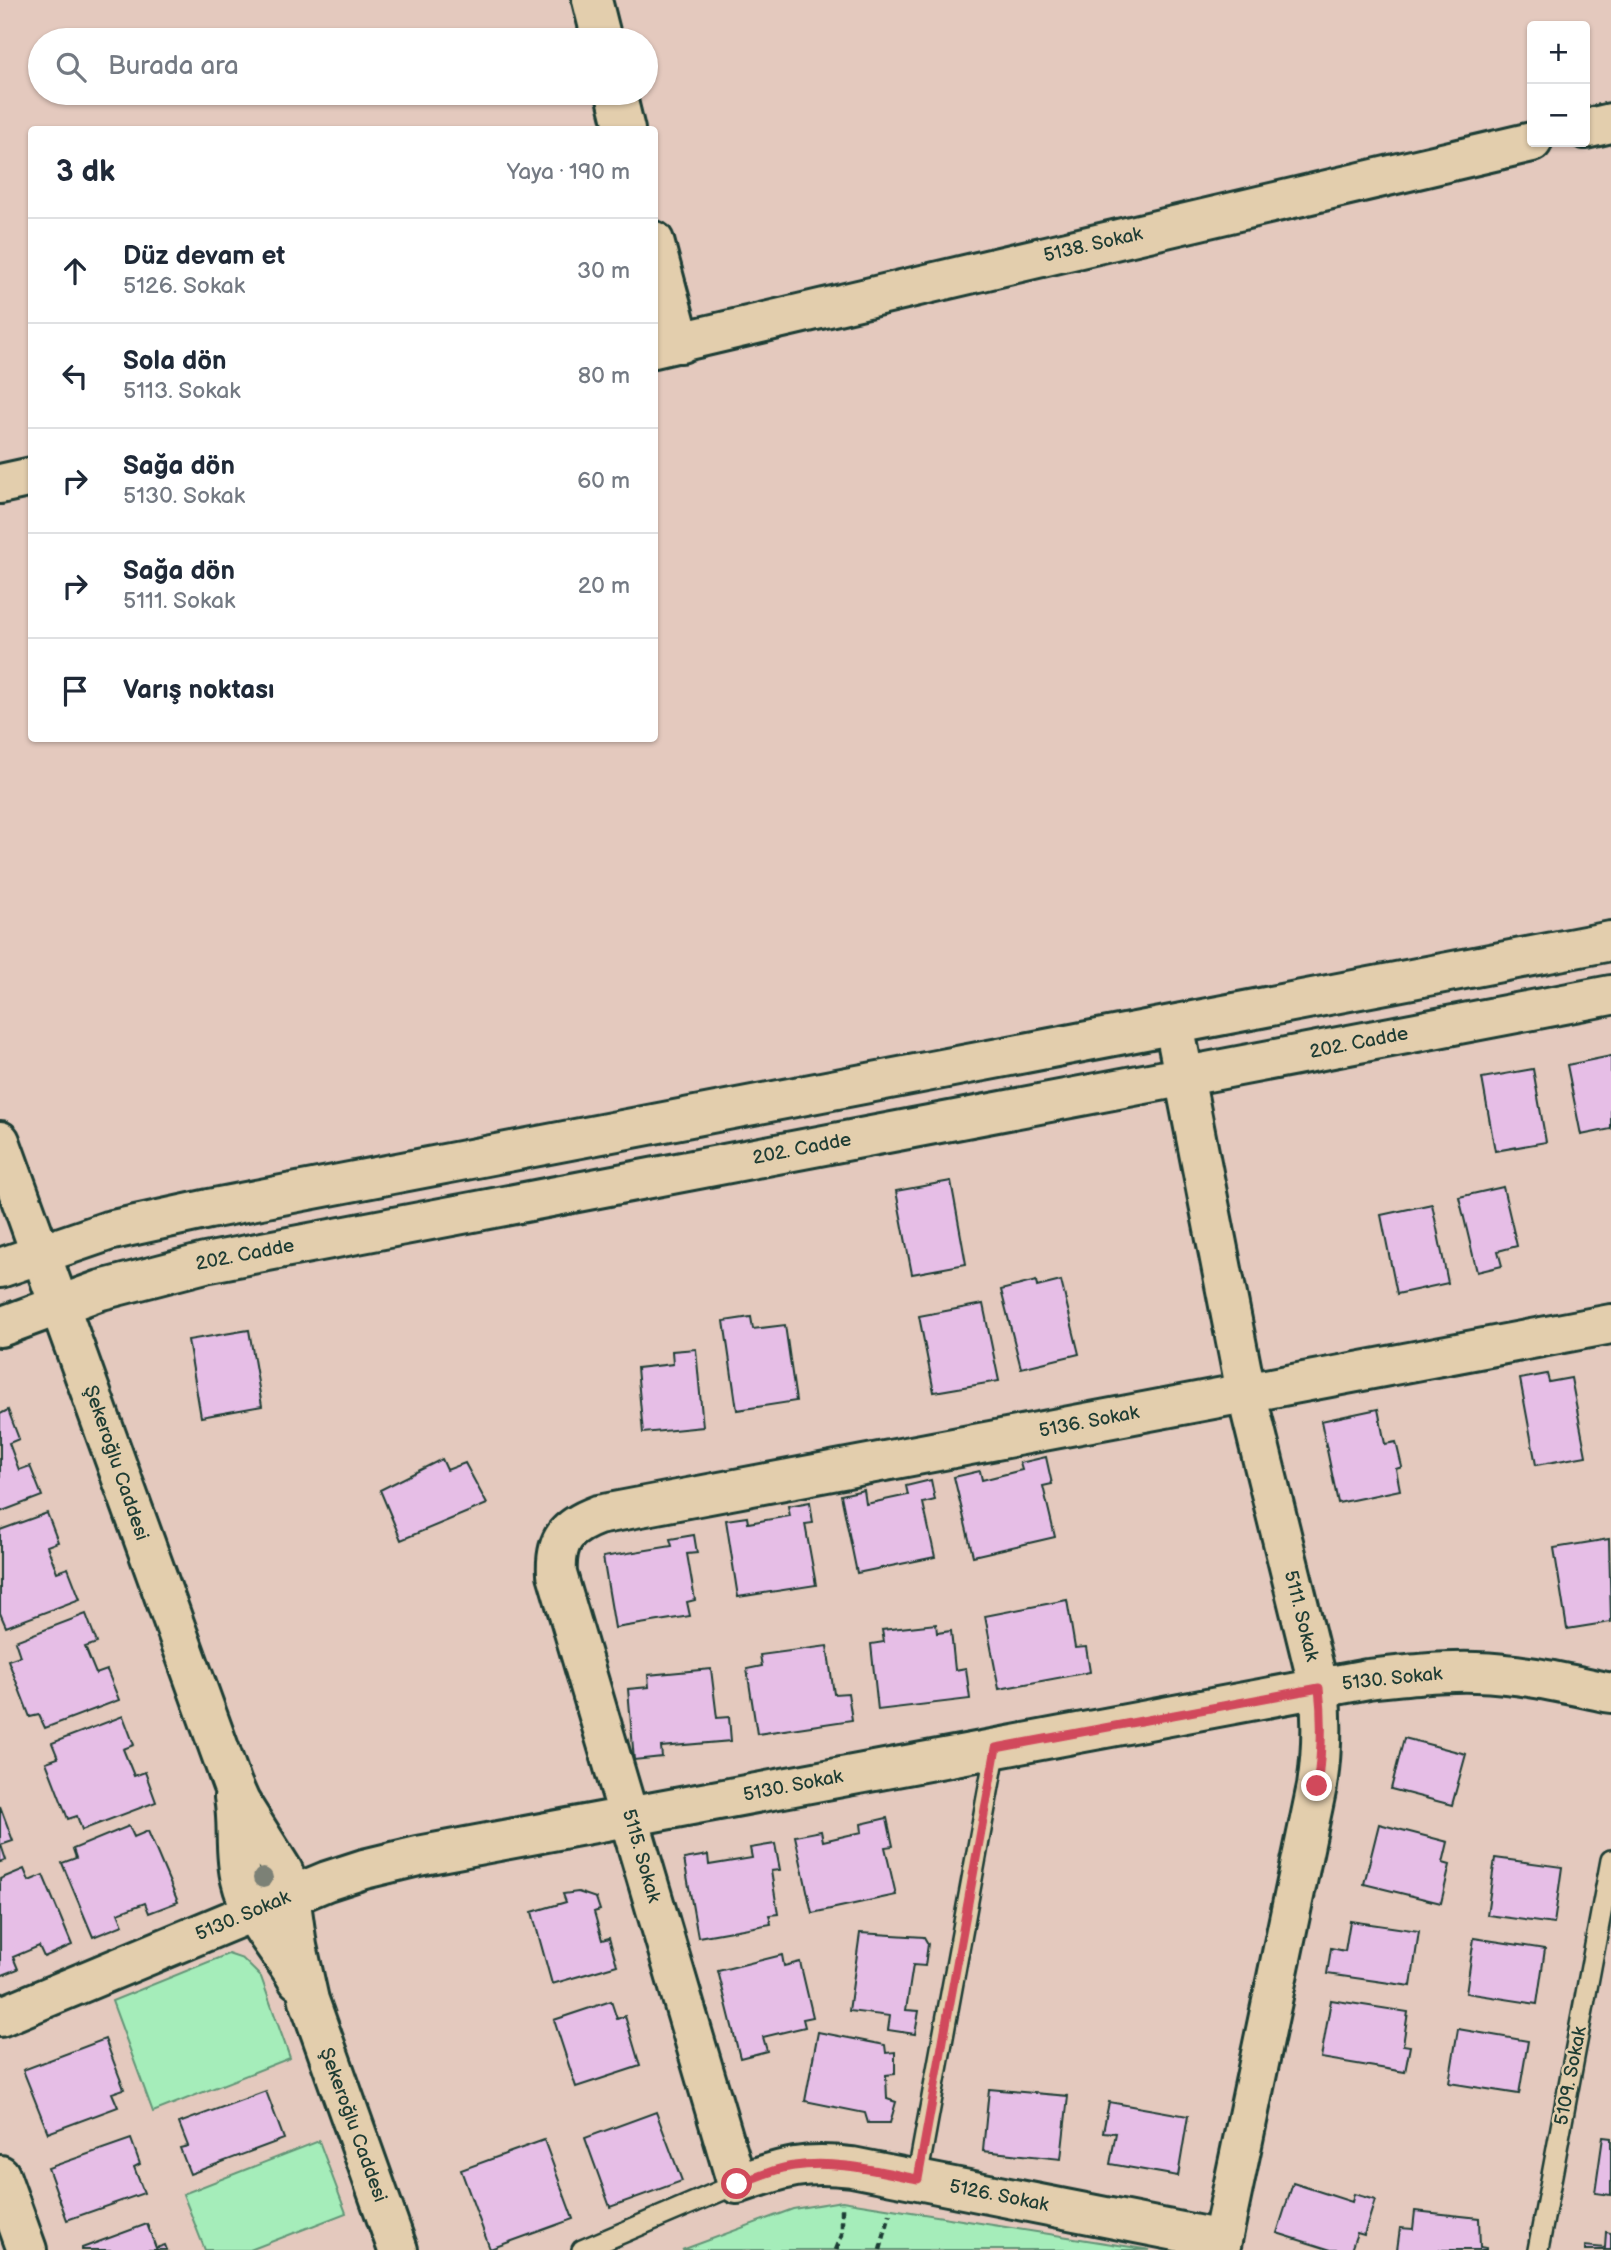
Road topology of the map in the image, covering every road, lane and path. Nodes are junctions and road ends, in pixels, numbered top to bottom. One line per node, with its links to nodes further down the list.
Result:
1 (592, 0): 2 (street)
2 (599, 28)
3 (619, 105): 5 (street)
4 (1611, 123): 6 (street)
5 (624, 126)
6 (1590, 128)
7 (1527, 143): 9 (street, 5138. Sokak)
8 (658, 271): 9 (street)
9 (668, 346)
10 (28, 478): 11 (street)
11 (0, 484)
12 (1611, 942): 14 (street)
13 (1611, 995): 15 (street, 202. Cadde)
14 (1174, 1025): 15 (street, 5111. Sokak); 17 (street)
15 (1184, 1076): 19 (street, 202. Cadde); 22 (street, 5111. Sokak)
16 (0, 1141): 17 (street, Şekeroğlu Caddesi)
17 (42, 1253): 18 (street); 19 (street, Şekeroğlu Caddesi)
18 (0, 1268)
19 (60, 1305): 21 (street, 202. Cadde); 27 (street, Şekeroğlu Caddesi)
20 (1611, 1324): 22 (street, 5136. Sokak)
21 (0, 1328)
22 (1246, 1392): 23 (street, 5136. Sokak); 24 (street, 5111. Sokak)
23 (570, 1530): 28 (street, 5115. Sokak)
24 (1319, 1688): 25 (street, 5130. Sokak); 26 (street, 5130. Sokak); 39 (street, 5111. Sokak)
25 (1611, 1693)
26 (996, 1748): 28 (street, 5130. Sokak); 35 (lane)
27 (232, 1784): 30 (street, Şekeroğlu Caddesi); 31 (street, Şekeroğlu Caddesi)
28 (629, 1817): 30 (street, 5130. Sokak); 36 (street, 5115. Sokak)
29 (1611, 1860): 45 (lane, 5109. Sokak)
30 (291, 1895): 31 (street, 5130. Sokak); 32 (street, Şekeroğlu Caddesi)
31 (253, 1912): 32 (street, Şekeroğlu Caddesi); 33 (street, 5130. Sokak)
32 (309, 2000): 41 (street, Şekeroğlu Caddesi)
33 (0, 2017)
34 (0, 2175): 40 (street)
35 (918, 2179): 36 (street, 5126. Sokak); 39 (street, 5126. Sokak)
36 (737, 2184): 42 (lane, 5126. Sokak)
37 (842, 2201): 43 (path)
38 (891, 2208): 44 (path)
39 (1221, 2245)
40 (27, 2250)
41 (398, 2250)
42 (582, 2250)
43 (836, 2250)
44 (880, 2250)
45 (1538, 2250)

